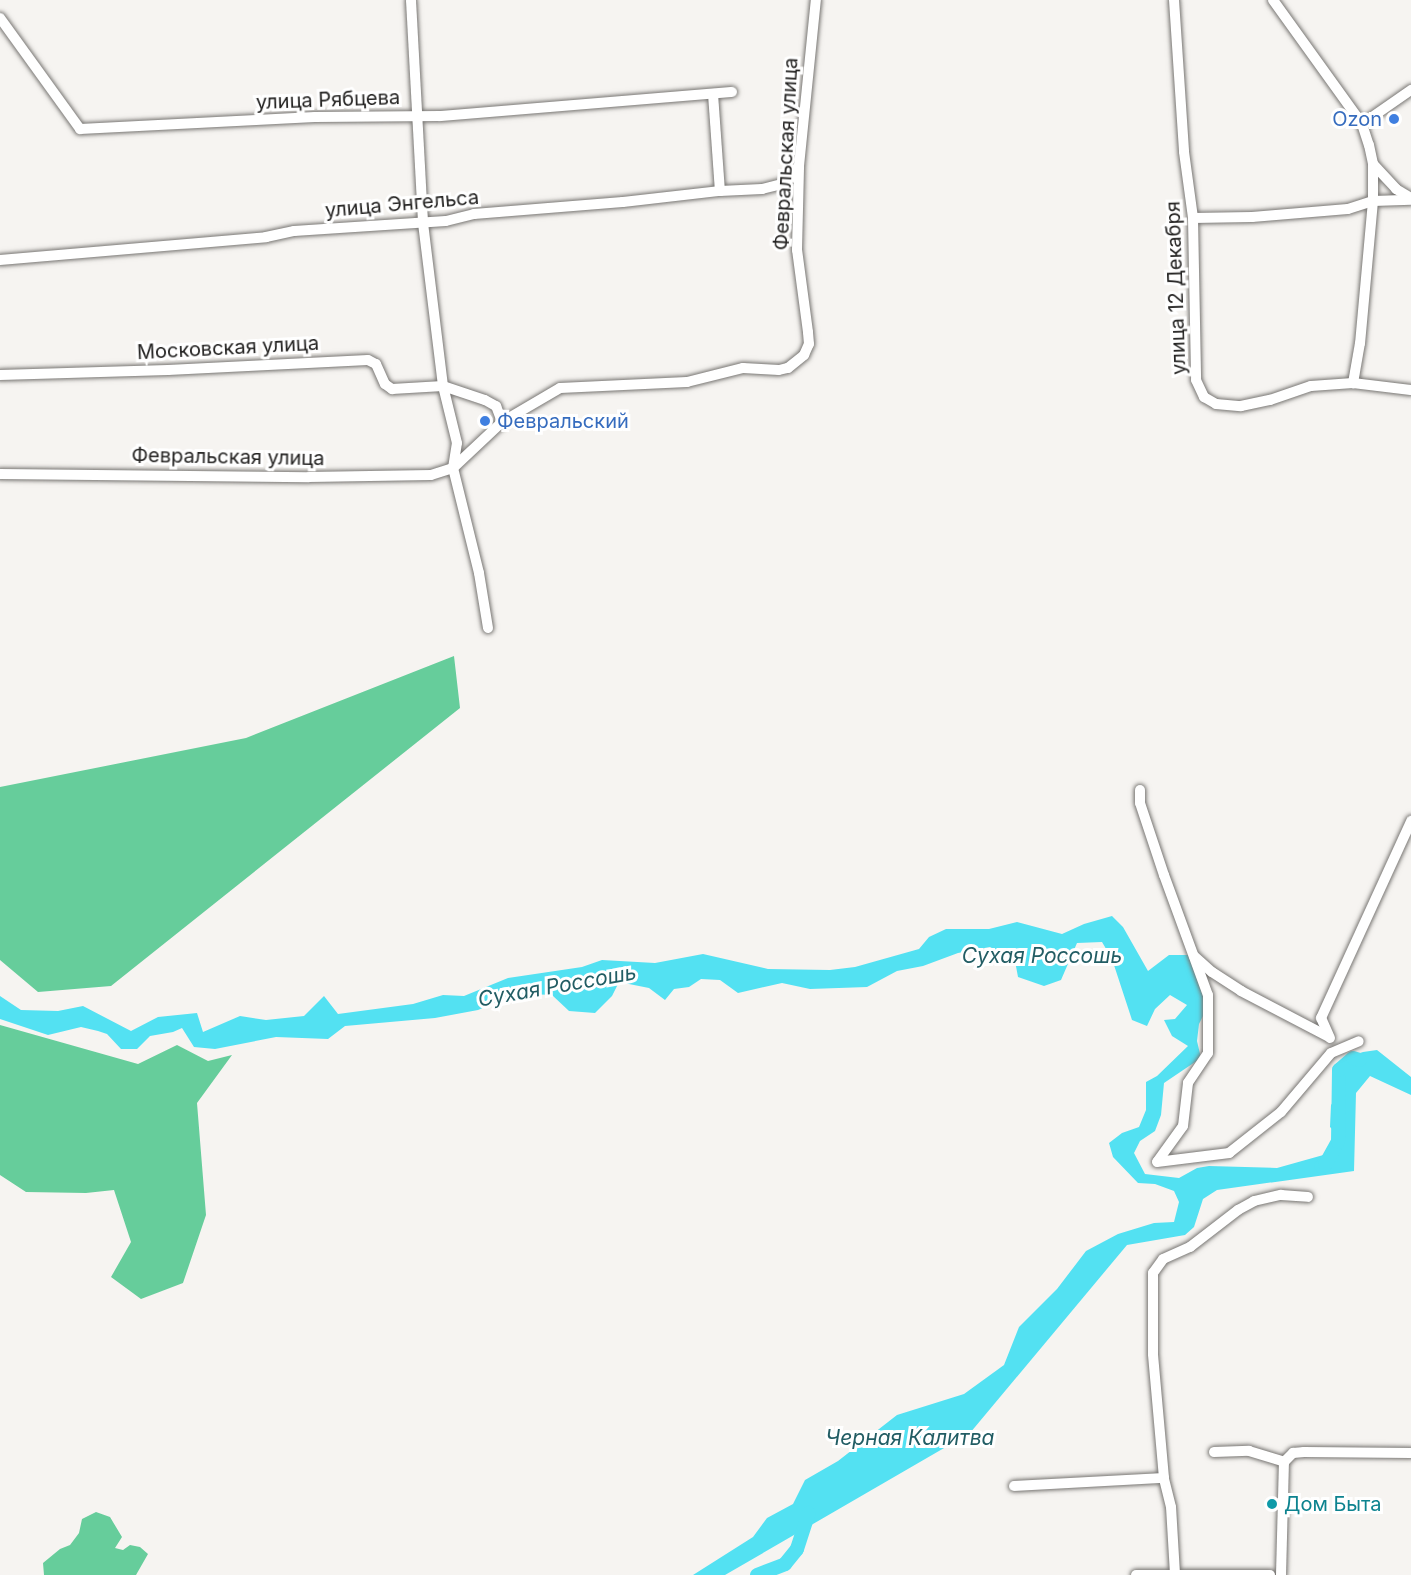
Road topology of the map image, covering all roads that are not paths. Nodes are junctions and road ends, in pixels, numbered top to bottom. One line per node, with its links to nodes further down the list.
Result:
1 (411, 0): 9 (street)
2 (816, 0): 12 (street, Февральская улица)
3 (1174, 0): 16 (street, улица 12 Декабря)
4 (1273, 0): 10 (street)
5 (0, 18): 9 (street, улица Рябцева)
6 (1411, 90): 10 (street)
7 (732, 92): 8 (street, улица Рябцева)
8 (713, 94): 9 (street, улица Рябцева); 13 (street)
9 (419, 116): 17 (street)
10 (1362, 124): 11 (street)
11 (1373, 164): 14 (street); 15 (street)
12 (799, 166): 13 (street, улица Энгельса); 23 (street, Февральская улица)
13 (720, 191): 17 (street, улица Энгельса)
14 (1411, 199): 15 (street)
15 (1373, 201): 16 (street); 20 (street)
16 (1193, 218): 20 (street, улица 12 Декабря)
17 (423, 222): 18 (street, улица Энгельса); 21 (street)
18 (0, 260)
19 (0, 375): 21 (street, Московская улица)
20 (1353, 383): 22 (street, улица 12 Декабря)
21 (443, 386): 23 (street); 24 (street)
22 (1411, 390)
23 (502, 422): 24 (street, Февральская улица)
24 (453, 468): 25 (street, Февральская улица); 26 (street)
25 (0, 474)
26 (488, 628)
27 (1140, 790): 29 (street)
28 (1411, 821): 29 (street)
29 (1192, 954): 30 (street)
30 (1359, 1041)
31 (1308, 1197): 35 (street)
32 (1214, 1452): 34 (street)
33 (1411, 1453): 34 (street)
34 (1284, 1462): 40 (street)
35 (1164, 1478): 36 (street); 37 (street)
36 (1014, 1486)
37 (1174, 1574): 38 (street); 39 (street)
38 (1136, 1575)
39 (1270, 1575)
40 (1281, 1575)

